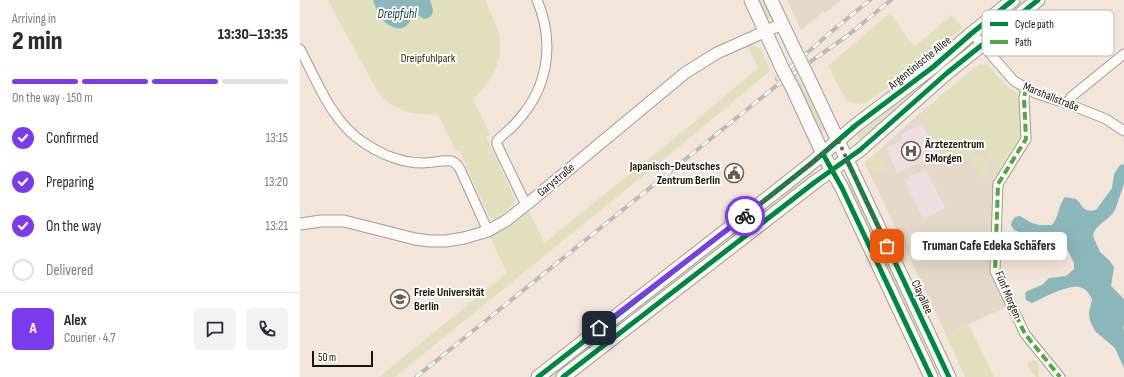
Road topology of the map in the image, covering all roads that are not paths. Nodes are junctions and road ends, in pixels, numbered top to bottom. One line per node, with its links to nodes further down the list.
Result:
1 (751, 0): 10 (main road)
2 (771, 0): 8 (main road, Clayallee)
3 (1013, 0): 6 (main road, Argentinische Allee)
4 (1038, 0): 7 (main road, Argentinische Allee)
5 (540, 1): 23 (street)
6 (1001, 10)
7 (1025, 10)
8 (782, 24): 10 (street, Garystraße); 19 (main road, Clayallee, bridge)
9 (982, 25): 11 (main road, Argentinische Allee)
10 (765, 31): 20 (main road, bridge); 23 (street, Garystraße)
11 (972, 33): 12 (street, Marshallstraße); 19 (main road, Argentinische Allee)
12 (982, 44): 21 (main road, Argentinische Allee)
13 (300, 49): 25 (street)
14 (1124, 54): 17 (street)
15 (992, 56): 16 (street, Marshallstraße)
16 (1026, 88): 17 (street, Marshallstraße); 30 (street, Fünf Morgen)
17 (1068, 104): 18 (street, Marshallstraße)
18 (1124, 131)
19 (838, 140): 20 (main road, Argentinische Allee); 21 (main road, Clayallee)
20 (823, 154): 22 (main road); 26 (main road, Argentinische Allee)
21 (847, 160): 22 (main road, Argentinische Allee); 29 (main road, Clayallee)
22 (832, 170): 27 (main road, Argentinische Allee); 28 (main road)
23 (526, 205): 25 (street, Garystraße)
24 (300, 224): 25 (street, Garystraße)
25 (488, 231)
26 (538, 377)
27 (563, 377)
28 (931, 377)
29 (949, 377)
30 (1060, 377)

